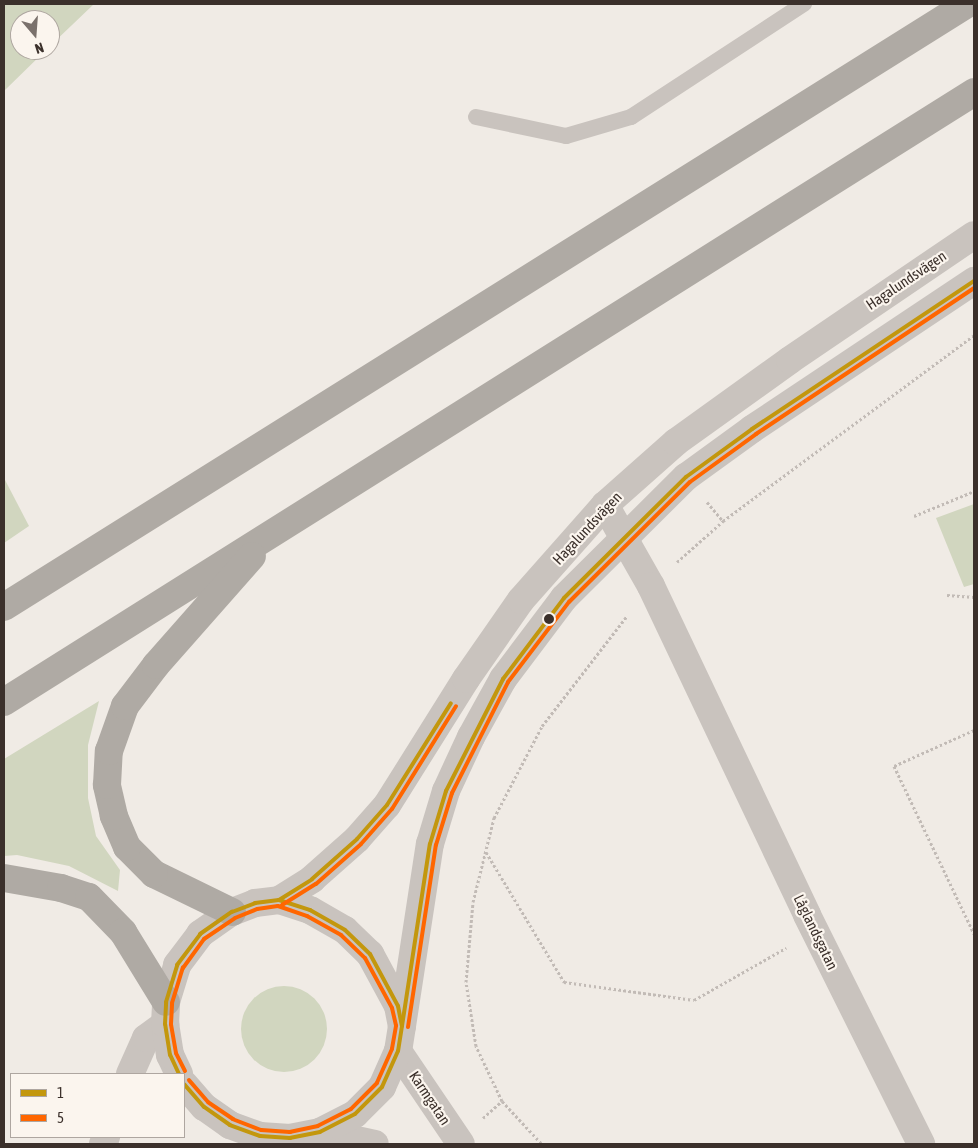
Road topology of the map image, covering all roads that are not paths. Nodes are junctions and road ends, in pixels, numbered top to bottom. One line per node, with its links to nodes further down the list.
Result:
1 (804, 4): 4 (lane)
2 (967, 4): 10 (highway)
3 (974, 92): 8 (highway)
4 (476, 117)
5 (974, 235): 7 (street, Hagalundsvägen)
6 (974, 282): 9 (street, Hagalundsvägen)
7 (604, 506): 9 (street, Låglandsgatan); 13 (street, Hagalundsvägen)
8 (272, 534): 11 (highway); 14 (highway)
9 (624, 537): 16 (street, Hagalundsvägen); 24 (street, Låglandsgatan)
10 (4, 607)
11 (4, 702)
12 (4, 878): 15 (highway)
13 (279, 900): 14 (street, Hagalundsvägen); 16 (street)
14 (232, 912): 15 (street, Hagalundsvägen)
15 (165, 1013): 17 (street); 18 (street, Hagalundsvägen)
16 (400, 1038): 20 (street, Hagalundsvägen); 22 (street, Karmgatan)
17 (130, 1073)
18 (179, 1073)
19 (185, 1085): 21 (street, Hagalundsvägen)
20 (320, 1132): 21 (street, Hagalundsvägen); 23 (street)
21 (254, 1140)
22 (460, 1142)
23 (376, 1144)
24 (922, 1144)

